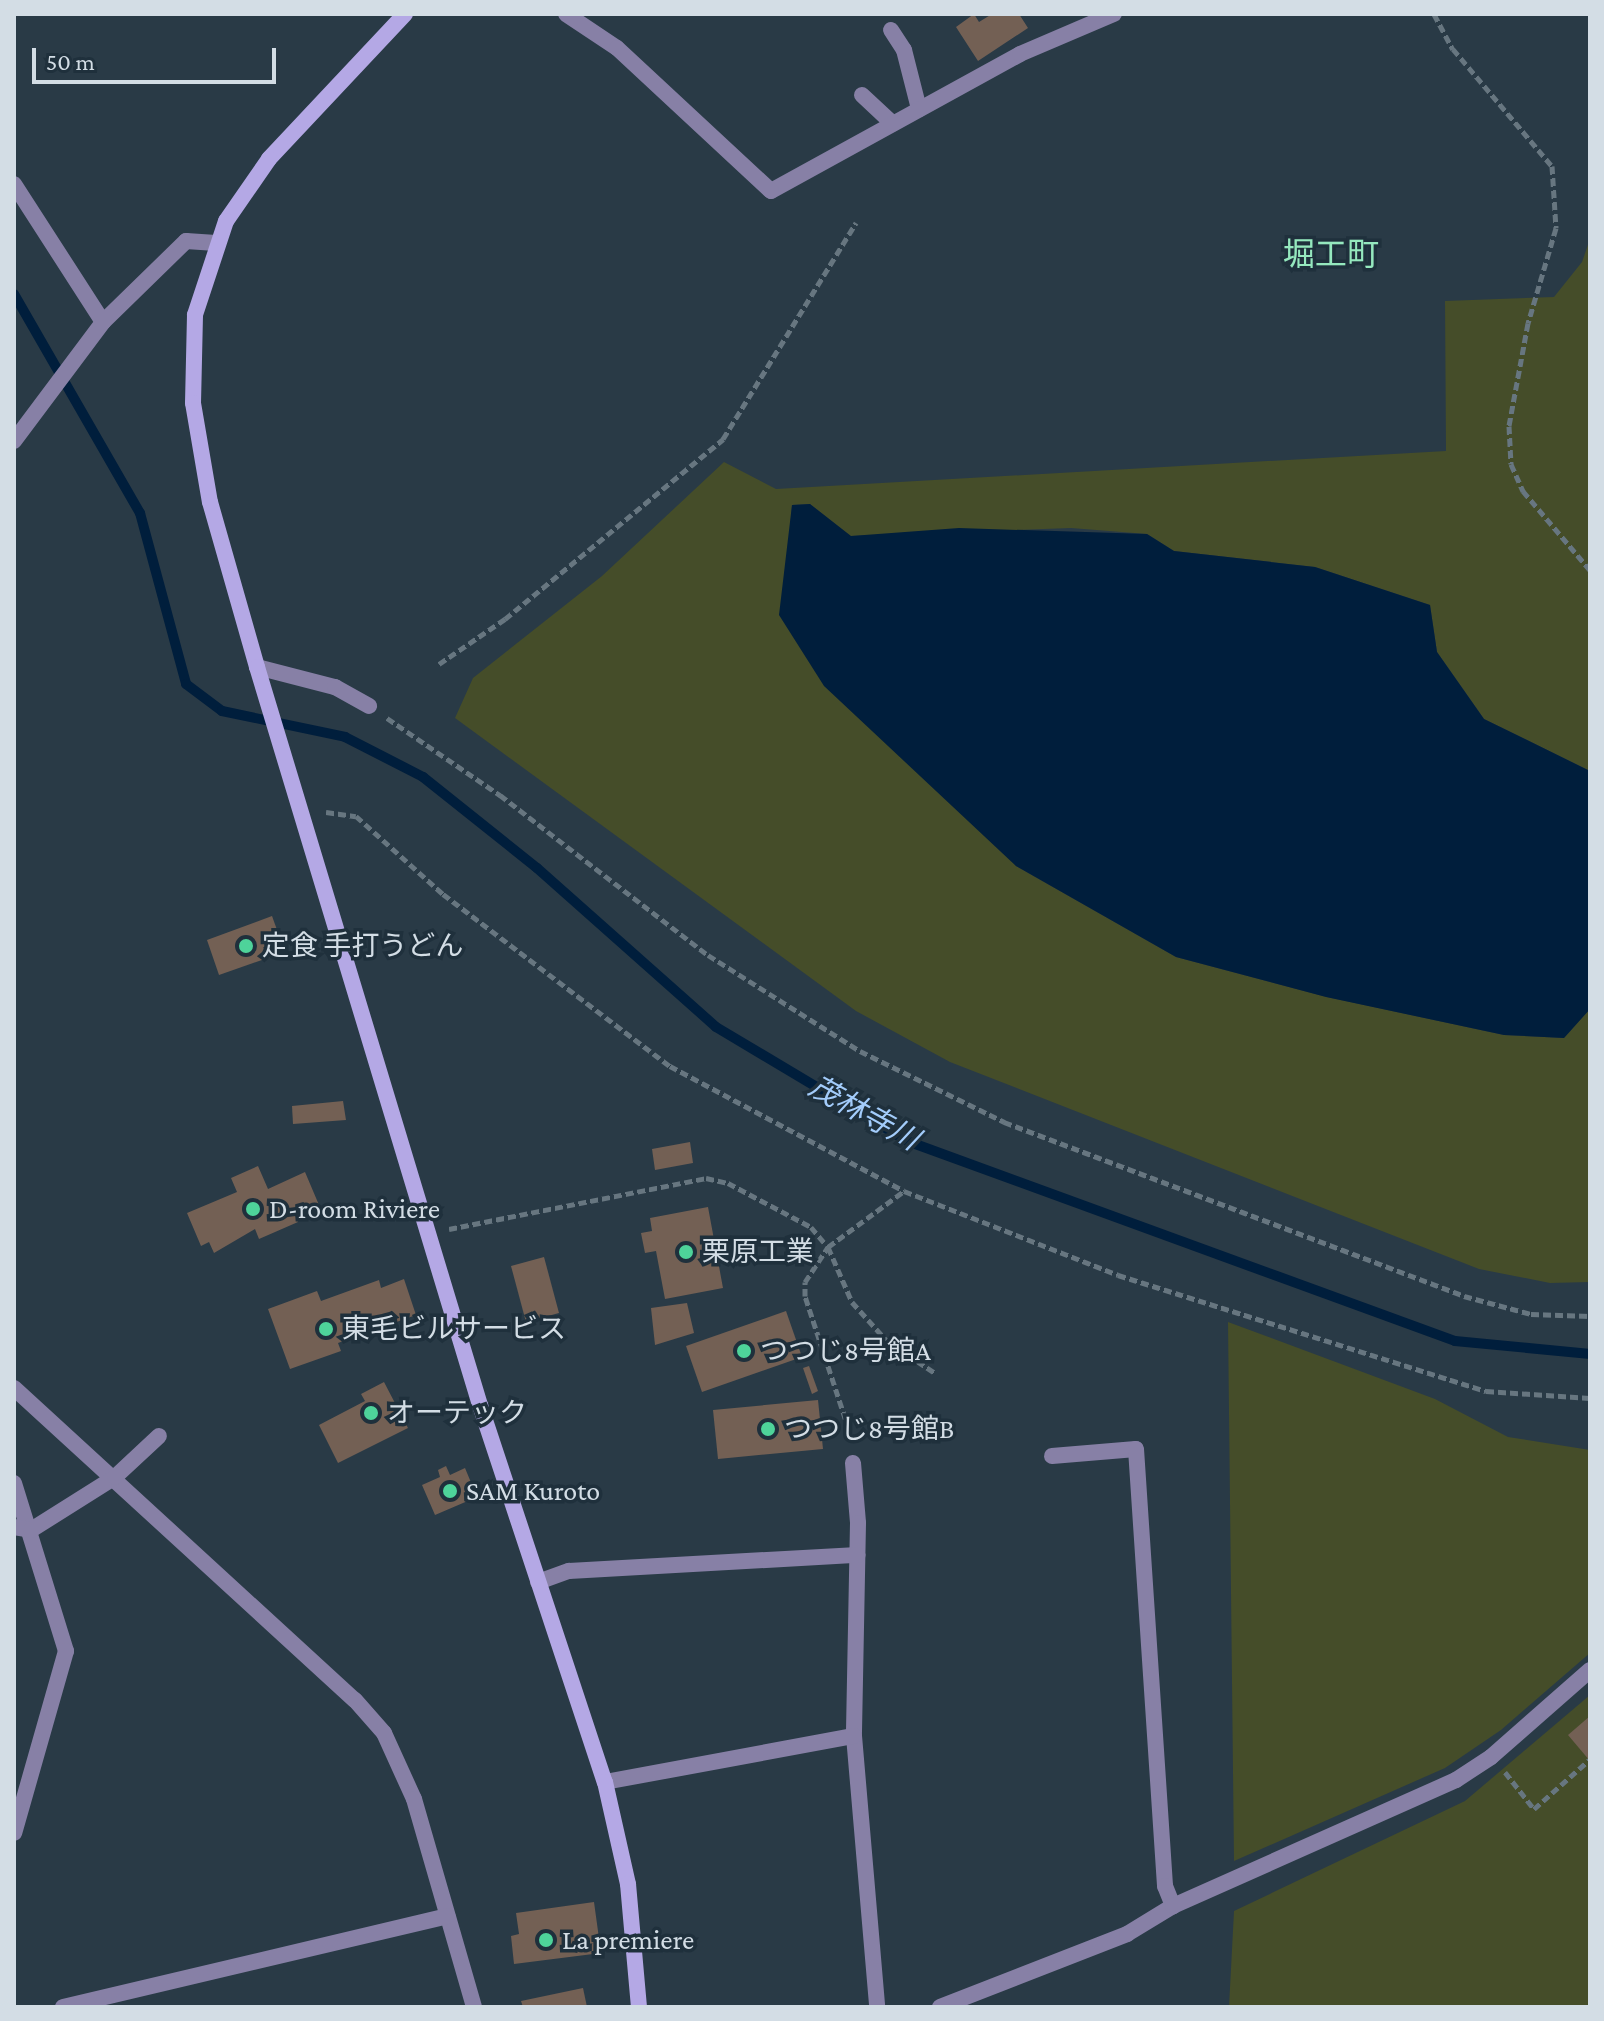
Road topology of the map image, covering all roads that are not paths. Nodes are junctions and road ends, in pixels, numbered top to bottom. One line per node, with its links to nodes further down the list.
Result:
1 (405, 14): 9 (street)
2 (566, 14): 7 (street)
3 (1114, 14): 6 (street)
4 (891, 30): 6 (street)
5 (862, 95): 7 (street)
6 (919, 109): 7 (street)
7 (893, 124)
8 (14, 184): 10 (street)
9 (216, 243): 10 (street); 12 (street)
10 (98, 329): 11 (street)
11 (14, 441)
12 (257, 667): 13 (street); 23 (street)
13 (369, 706)
14 (14, 1388): 18 (street)
15 (159, 1436): 18 (street)
16 (1052, 1456): 28 (street)
17 (853, 1463): 22 (street)
18 (115, 1477): 21 (street); 29 (street)
19 (14, 1483): 21 (street)
20 (14, 1527): 21 (street)
21 (31, 1530): 27 (street)
22 (858, 1555): 23 (street); 25 (street)
23 (538, 1582): 26 (street)
24 (1590, 1670): 28 (street)
25 (854, 1736): 26 (street); 33 (street)
26 (605, 1782): 32 (street)
27 (14, 1833)
28 (1173, 1906): 34 (street)
29 (447, 1916): 30 (street); 31 (street)
30 (63, 2007)
31 (474, 2007)
32 (639, 2007)
33 (877, 2007)
34 (940, 2007)

